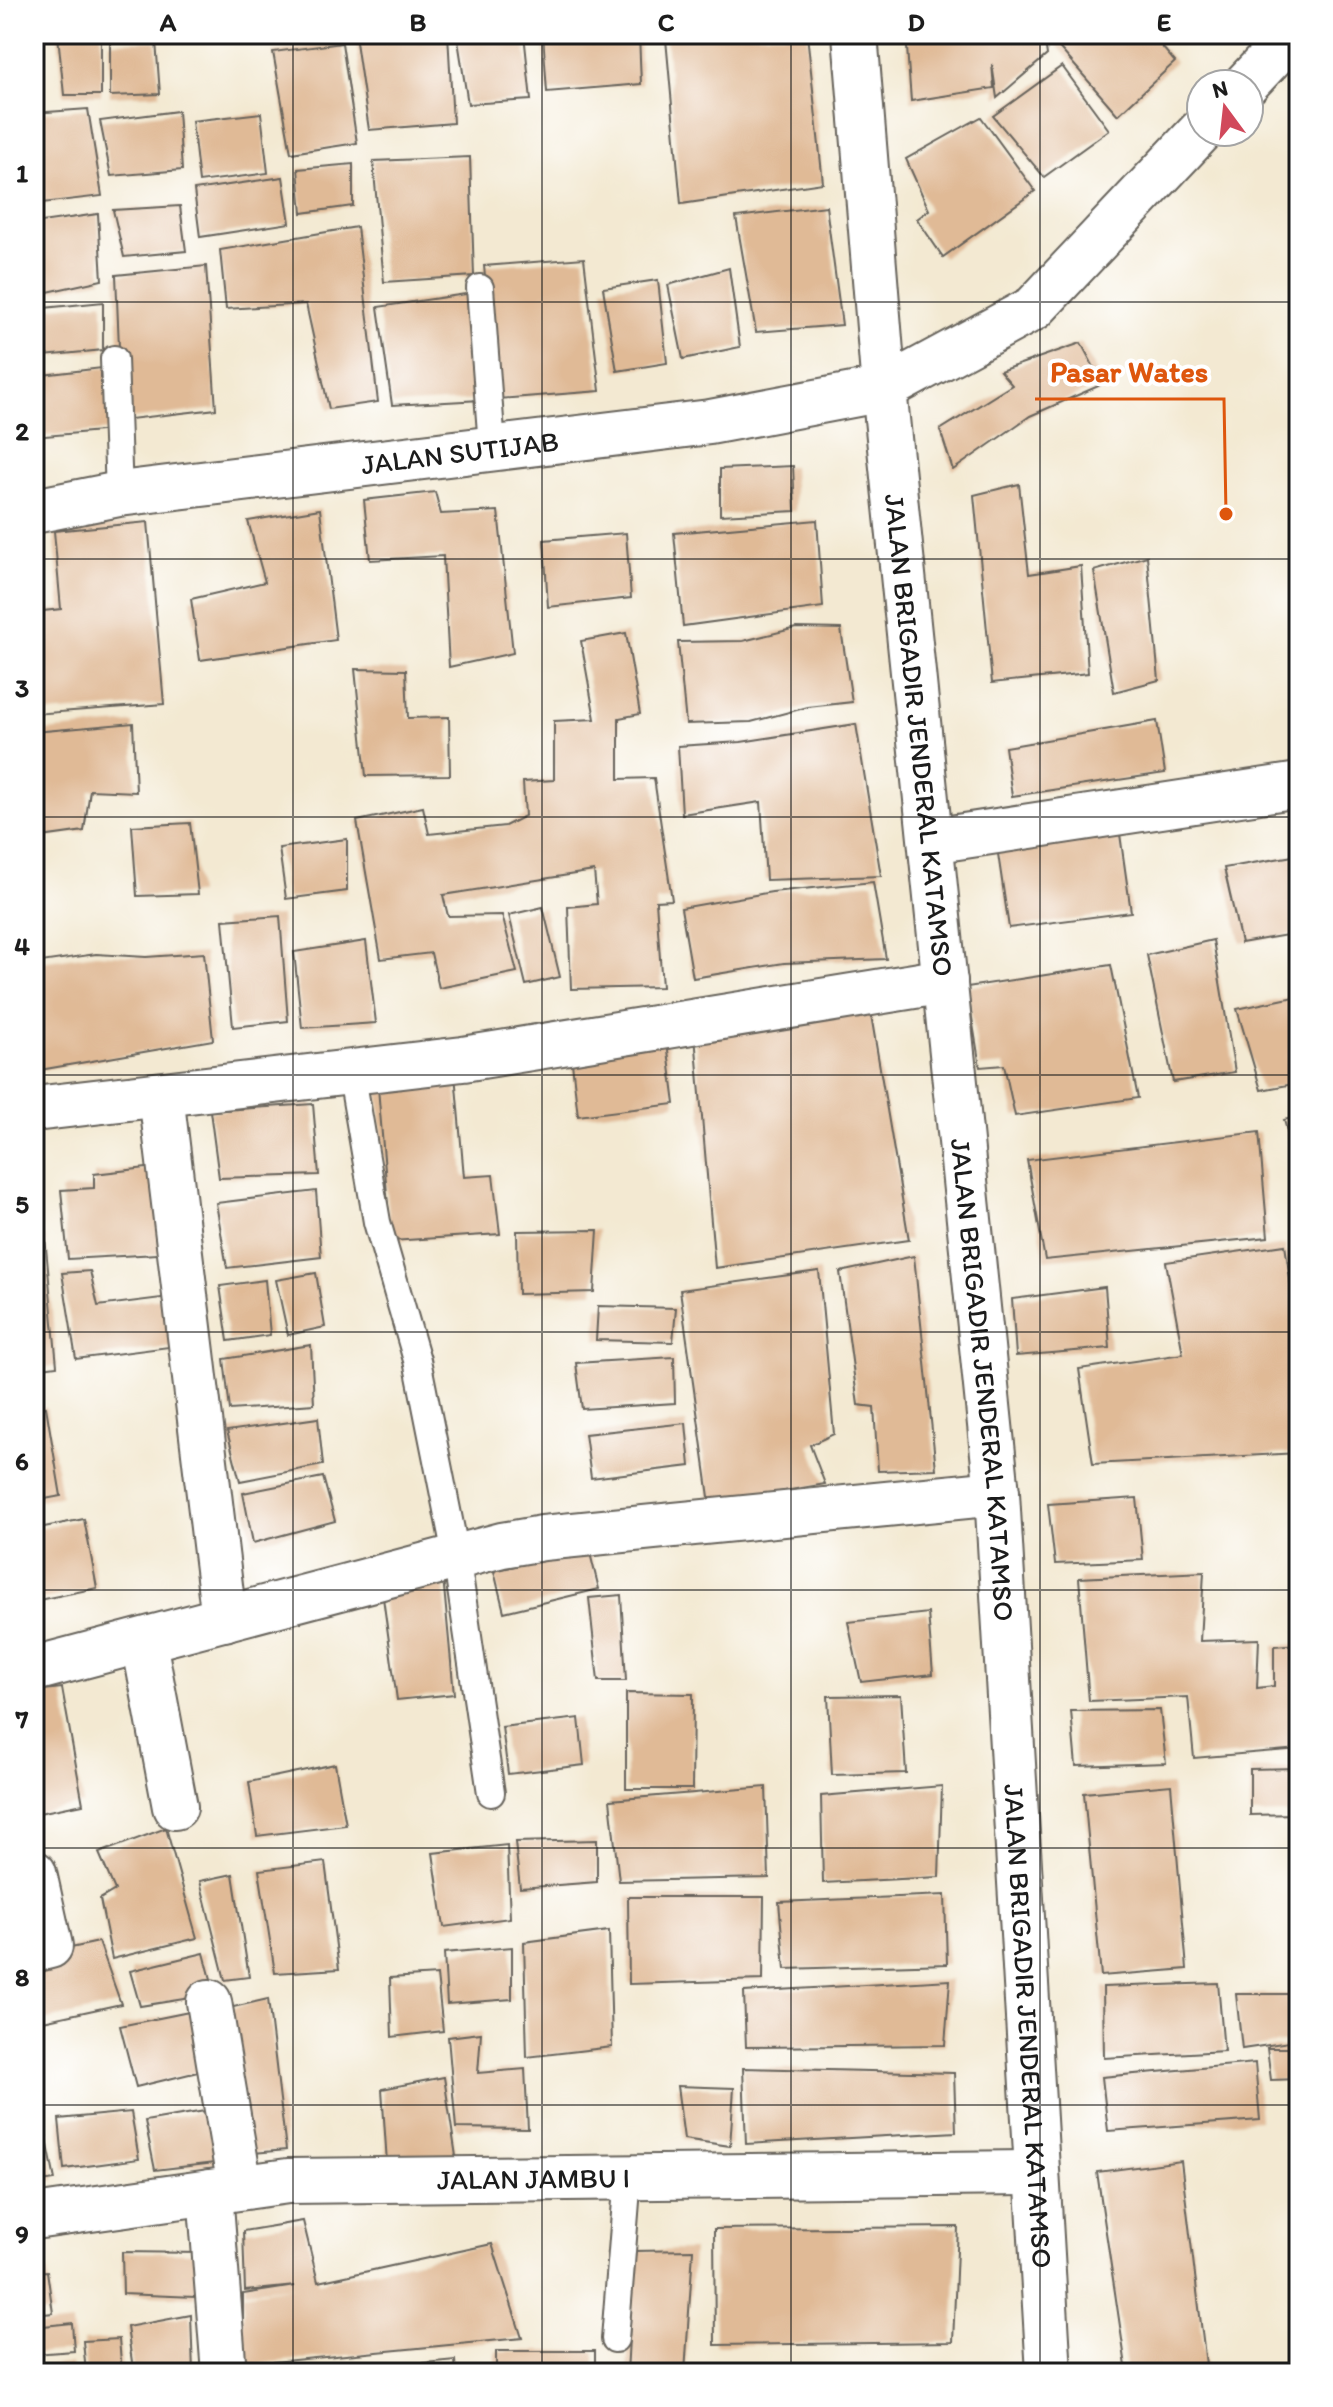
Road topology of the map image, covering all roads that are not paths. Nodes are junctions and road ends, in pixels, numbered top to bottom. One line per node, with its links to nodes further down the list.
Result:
1 (855, 34): 7 (street, JALAN BRIGADIR JENDERAL KATAMSO)
2 (1293, 34): 3 (street)
3 (1261, 68)
4 (1185, 148): 7 (street, JALAN SUTIJAB)
5 (480, 288): 8 (lane)
6 (114, 359): 9 (lane)
7 (884, 389): 8 (street, JALAN SUTIJAB); 12 (street, JALAN BRIGADIR JENDERAL KATAMSO)
8 (492, 446): 9 (street, JALAN SUTIJAB)
9 (119, 494): 10 (street, JALAN SUTIJAB)
10 (34, 511)
11 (1299, 785): 12 (street)
12 (931, 841): 13 (street, JALAN BRIGADIR JENDERAL KATAMSO)
13 (945, 981): 14 (street); 17 (street, JALAN BRIGADIR JENDERAL KATAMSO)
14 (351, 1071): 15 (street); 18 (lane)
15 (161, 1095): 16 (street); 19 (street)
16 (34, 1109)
17 (997, 1493): 18 (street); 27 (street, JALAN BRIGADIR JENDERAL KATAMSO)
18 (456, 1555): 19 (street); 22 (lane)
19 (224, 1619): 20 (street)
20 (144, 1642): 21 (street); 23 (street)
21 (34, 1669)
22 (491, 1793)
23 (175, 1807)
24 (34, 1873): 25 (street)
25 (34, 1950)
26 (209, 2002): 29 (street)
27 (1036, 2173): 28 (street, JALAN JAMBU I); 33 (street, JALAN BRIGADIR JENDERAL KATAMSO)
28 (628, 2176): 29 (street, JALAN JAMBU I); 31 (lane)
29 (225, 2189): 30 (street, JALAN JAMBU I); 32 (street)
30 (34, 2217)
31 (615, 2339)
32 (224, 2373)
33 (1049, 2373)

